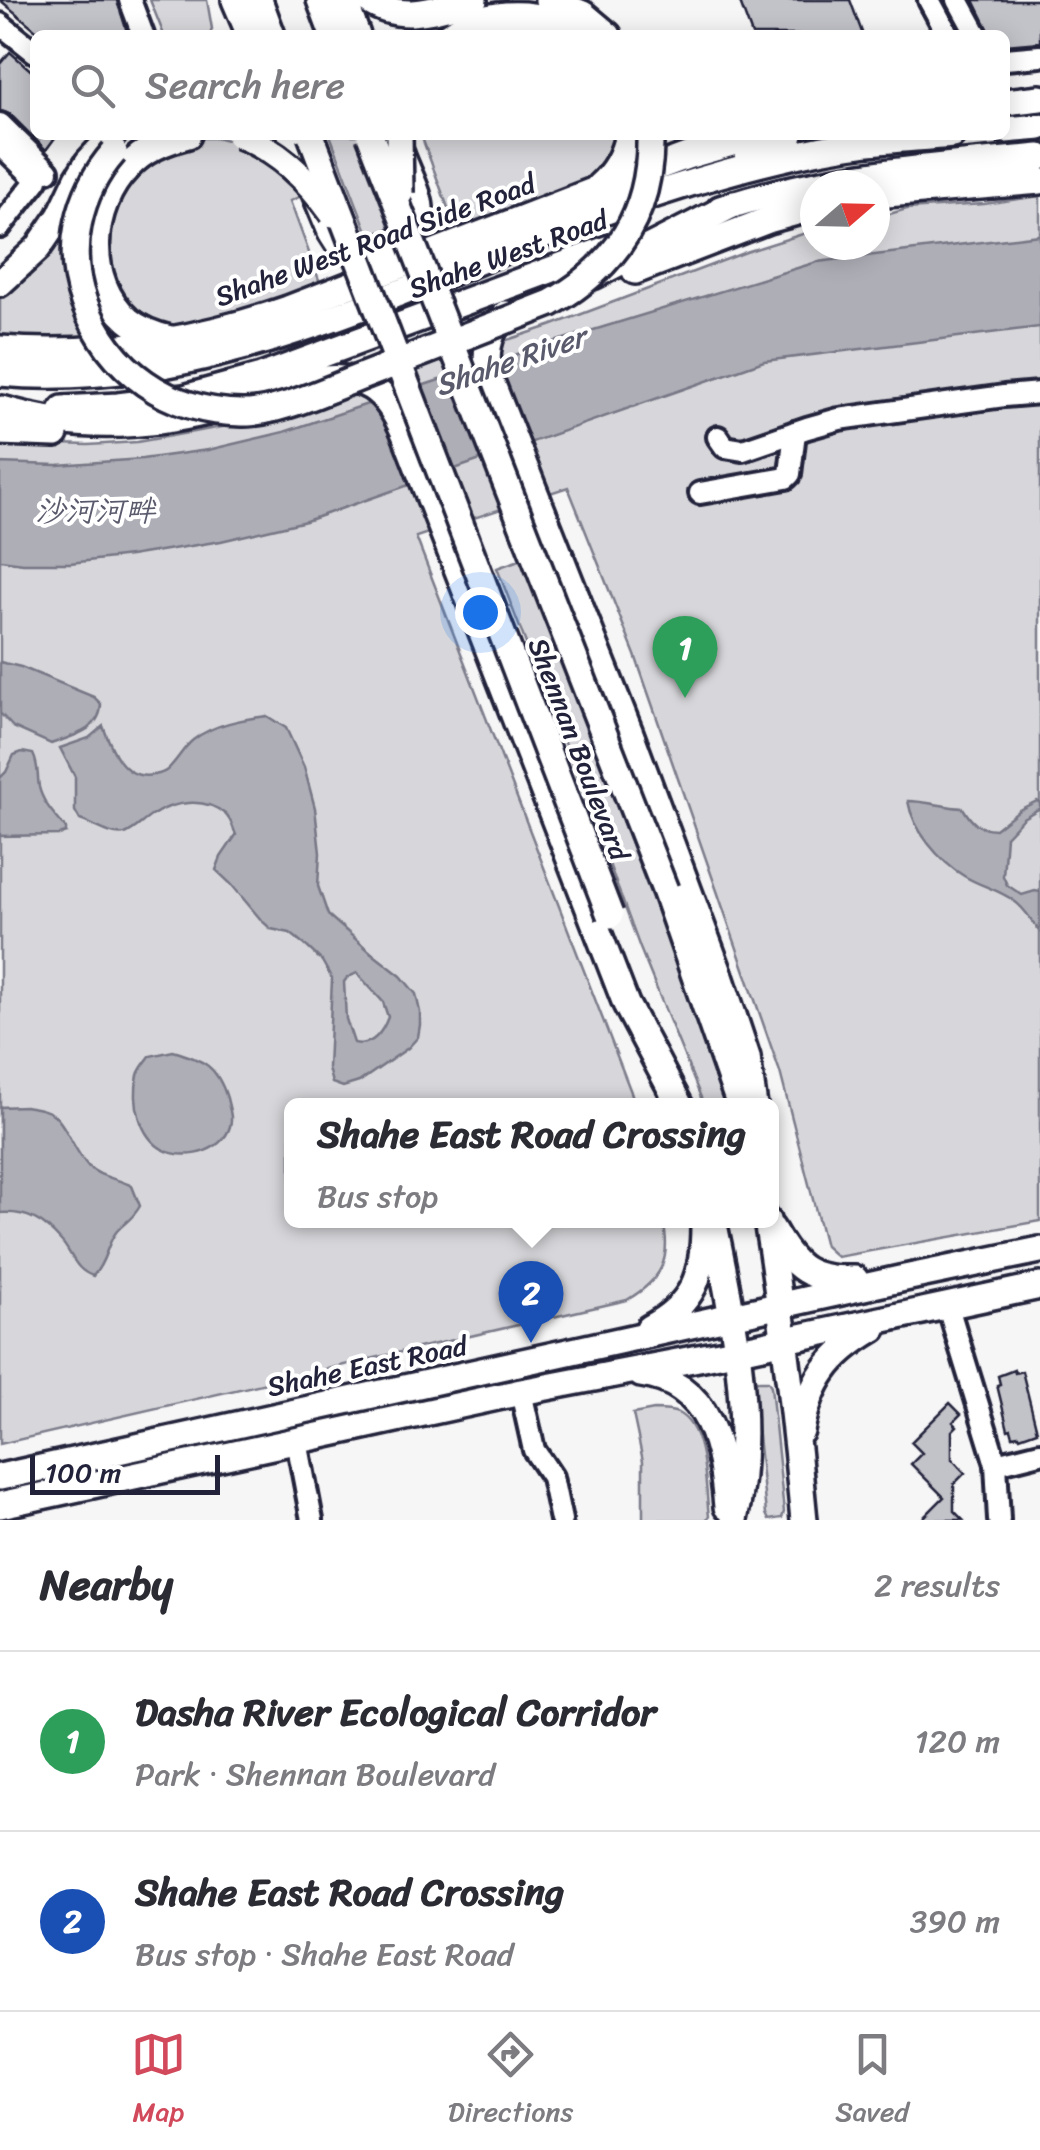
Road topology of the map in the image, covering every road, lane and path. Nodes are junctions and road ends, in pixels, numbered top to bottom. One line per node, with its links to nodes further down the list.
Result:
1 (130, 0): 12 (street)
2 (320, 0): 16 (main road)
3 (344, 0): 17 (main road)
4 (367, 0): 5 (main road)
5 (474, 0)
6 (548, 0): 20 (main road)
7 (587, 0): 21 (main road)
8 (928, 0): 22 (street)
9 (958, 0): 23 (street)
10 (244, 1): 13 (main road); 14 (main road); 15 (main road)
11 (0, 24): 24 (street)
12 (142, 30)
13 (236, 30)
14 (249, 30)
15 (268, 30)
16 (331, 30)
17 (355, 30)
18 (458, 30): 19 (main road)
19 (569, 30)
20 (602, 30)
21 (622, 30)
22 (945, 30)
23 (974, 30)
24 (30, 48)
25 (1040, 56): 26 (street)
26 (1010, 59)
27 (0, 124): 45 (street)
28 (1040, 128): 29 (main road)
29 (1010, 130)
30 (173, 140): 57 (main road)
31 (249, 140): 54 (main road, bridge)
32 (293, 140): 36 (main road)
33 (313, 140): 54 (main road, Shennan Boulevard, bridge)
34 (372, 140): 53 (main road, Shennan Boulevard, bridge)
35 (396, 140): 53 (main road, bridge)
36 (398, 140)
37 (626, 140): 47 (main road)
38 (650, 140): 56 (main road, bridge)
39 (743, 140): 47 (main road, Shahe West Road Side Road)
40 (779, 140): 48 (main road)
41 (901, 140): 48 (main road, Shahe West Road)
42 (0, 144): 52 (street)
43 (113, 144): 55 (main road); 61 (main road, bridge)
44 (1040, 157): 50 (main road, Shahe West Road)
45 (48, 171)
46 (1040, 181): 49 (main road)
47 (593, 191): 57 (main road, Shahe West Road Side Road)
48 (661, 192): 59 (main road, Shahe West Road)
49 (890, 194)
50 (734, 204): 62 (main road, Shahe West Road); 69 (main road)
51 (800, 212): 56 (main road, bridge)
52 (0, 227)
53 (412, 247): 68 (main road, Shennan Boulevard, bridge)
54 (360, 262): 67 (main road, Shennan Boulevard, bridge)
55 (0, 283)
56 (551, 303): 61 (main road, bridge)
57 (174, 340): 58 (main road, Shahe West Road Side Road)
58 (0, 349)
59 (0, 374)
60 (1040, 393): 63 (street)
61 (246, 414): 62 (main road, bridge)
62 (1, 416): 66 (main road)
63 (796, 432): 64 (street); 65 (street)
64 (718, 438)
65 (700, 493)
66 (677, 1098)
67 (678, 1098)
68 (737, 1098)
69 (753, 1098)
70 (704, 1228): 82 (main road)
71 (714, 1228): 79 (main road)
72 (768, 1228): 77 (main road)
73 (772, 1228): 75 (main road)
74 (1040, 1250): 75 (main road, Shahe East Road)
75 (900, 1278): 77 (main road, Shahe East Road)
76 (1040, 1286): 78 (main road, Shahe East Road)
77 (780, 1305): 79 (main road, Shahe East Road); 81 (main road)
78 (948, 1307): 80 (main road, Shahe East Road); 89 (street)
79 (731, 1316): 82 (main road, Shahe East Road); 83 (main road)
80 (900, 1316): 81 (main road, Shahe East Road); 87 (main road)
81 (785, 1341): 83 (main road, Shahe East Road); 87 (main road)
82 (616, 1342): 90 (main road, Shahe East Road)
83 (736, 1352): 84 (main road, Shahe East Road); 94 (main road)
84 (631, 1372): 85 (main road, Shahe East Road); 94 (main road)
85 (521, 1392): 86 (main road, Shahe East Road); 93 (street)
86 (297, 1441): 91 (main road, Shahe East Road); 92 (street)
87 (798, 1448): 95 (main road)
88 (1040, 1453): 89 (street)
89 (996, 1464): 96 (street)
90 (0, 1477)
91 (0, 1505)
92 (312, 1520)
93 (561, 1520)
94 (731, 1520)
95 (804, 1520)
96 (1000, 1520)

